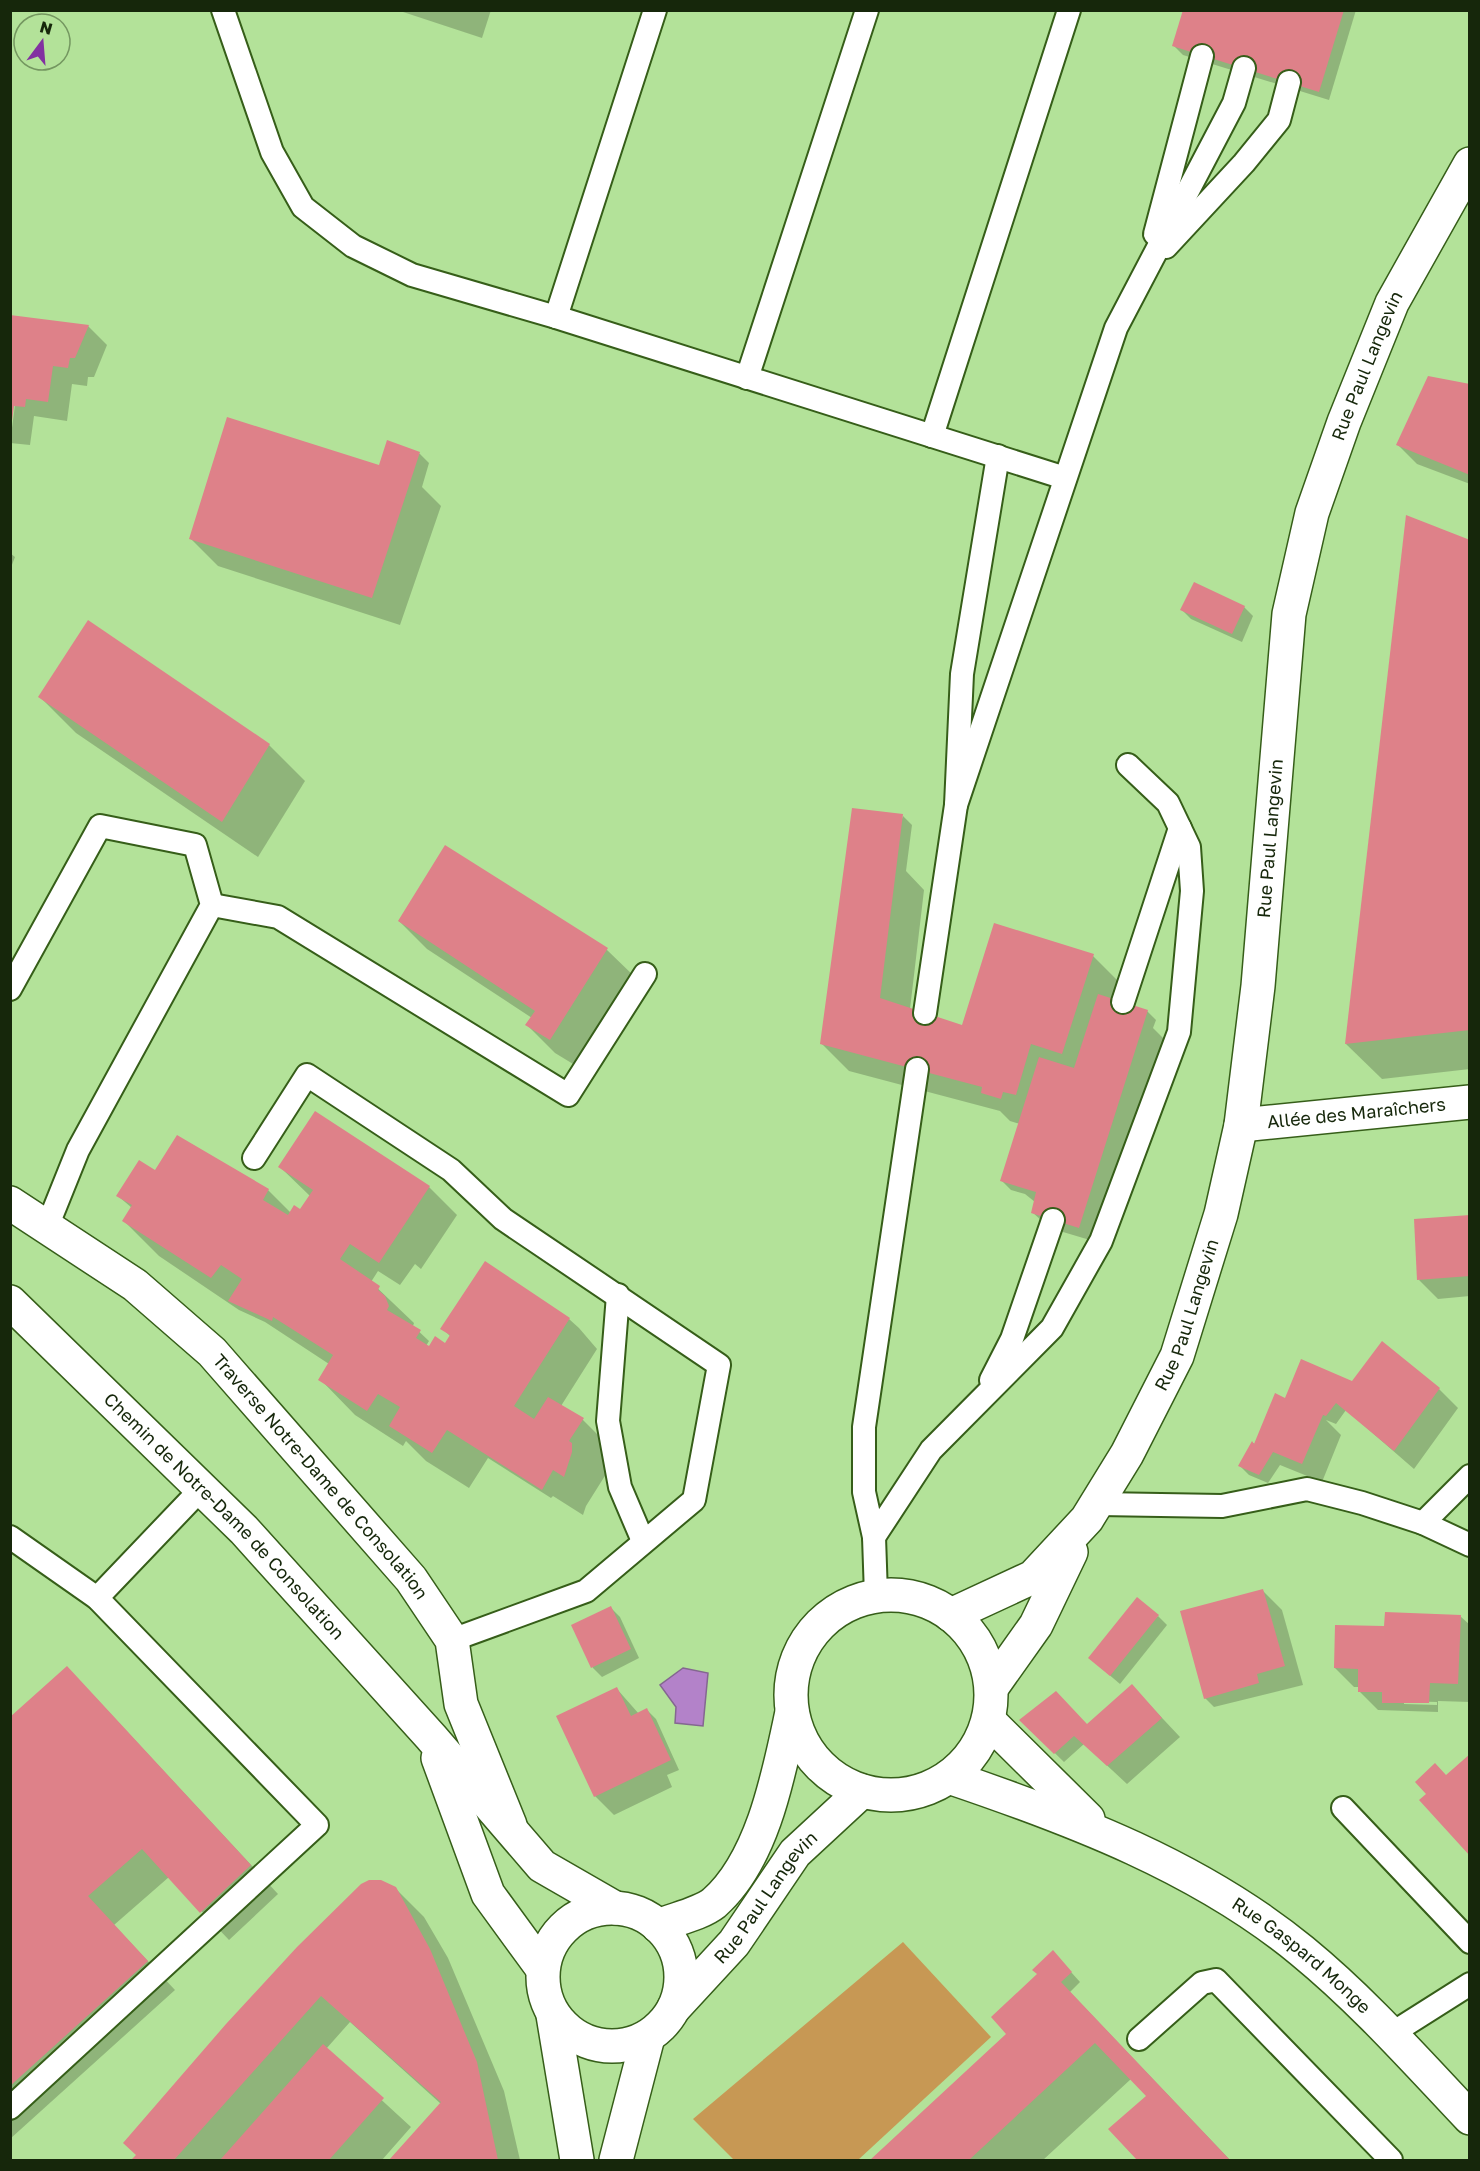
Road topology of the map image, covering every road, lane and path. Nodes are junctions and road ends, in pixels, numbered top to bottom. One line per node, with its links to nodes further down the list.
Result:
1 (223, 10): 10 (lane)
2 (655, 10): 10 (lane)
3 (867, 10): 11 (lane)
4 (1069, 10): 12 (lane)
5 (1202, 56): 9 (lane)
6 (1244, 68): 9 (lane)
7 (1289, 82): 9 (lane)
8 (1470, 164): 25 (street, Rue Paul Langevin)
9 (1145, 270): 14 (lane)
10 (556, 317): 11 (lane)
11 (747, 378): 12 (lane)
12 (932, 436): 13 (lane)
13 (998, 456): 14 (lane); 16 (lane)
14 (1065, 478): 16 (lane)
15 (1128, 765): 17 (lane)
16 (956, 805): 22 (lane)
17 (1180, 828): 21 (lane); 32 (lane)
18 (212, 905): 19 (lane); 20 (lane); 29 (lane)
19 (645, 974)
20 (10, 989)
21 (1122, 1002)
22 (925, 1013)
23 (917, 1069): 38 (lane)
24 (1470, 1101): 25 (street, Allée des Maraîchers)
25 (1241, 1125): 35 (street, Rue Paul Langevin)
26 (254, 1158): 30 (lane)
27 (10, 1203): 29 (street, Traverse Notre-Dame de Consolation)
28 (1053, 1220): 32 (lane)
29 (47, 1227): 44 (street, Traverse Notre-Dame de Consolation)
30 (618, 1295): 39 (lane); 39 (lane)
31 (10, 1302): 34 (street, Chemin de Notre-Dame de Consolation)
32 (982, 1399): 38 (lane)
33 (1470, 1476): 36 (lane)
34 (202, 1488): 42 (lane); 48 (street, Chemin de Notre-Dame de Consolation)
35 (1093, 1511): 36 (lane); 43 (street, Rue Paul Langevin); 45 (street, Rue Paul Langevin)
36 (1423, 1523): 40 (lane)
37 (10, 1537): 42 (lane)
38 (874, 1537): 41 (lane)
39 (643, 1541): 44 (lane)
40 (1470, 1545)
41 (876, 1595): 43 (street); 46 (street)
42 (97, 1598): 64 (lane)
43 (951, 1615): 45 (street)
44 (452, 1640): 53 (street, Traverse Notre-Dame de Consolation)
45 (992, 1687): 47 (street)
46 (792, 1712): 50 (street); 55 (street, Rue Paul Langevin)
47 (989, 1721): 49 (street); 52 (street, Rue Gaspard Monge)
48 (430, 1737): 53 (street, Chemin de Notre-Dame de Consolation); 57 (street, Chemin de Notre-Dame de Consolation)
49 (950, 1777): 50 (street); 52 (street, Rue Gaspard Monge)
50 (862, 1791): 59 (street, Rue Paul Langevin)
51 (1343, 1808): 56 (lane)
52 (1102, 1832): 61 (street, Rue Gaspard Monge)
53 (514, 1835): 54 (street, Chemin de Notre-Dame de Consolation)
54 (615, 1908): 55 (street); 57 (street)
55 (658, 1926): 59 (street)
56 (1470, 1942)
57 (542, 1968): 60 (street)
58 (1470, 1984): 61 (lane)
59 (674, 2008): 62 (street)
60 (553, 2015): 62 (street); 66 (street)
61 (1390, 2034): 65 (street, Rue Gaspard Monge)
62 (648, 2037): 67 (street)
63 (1139, 2039): 68 (lane)
64 (10, 2108)
65 (1470, 2118)
66 (577, 2160)
67 (616, 2160)
68 (1390, 2160)

